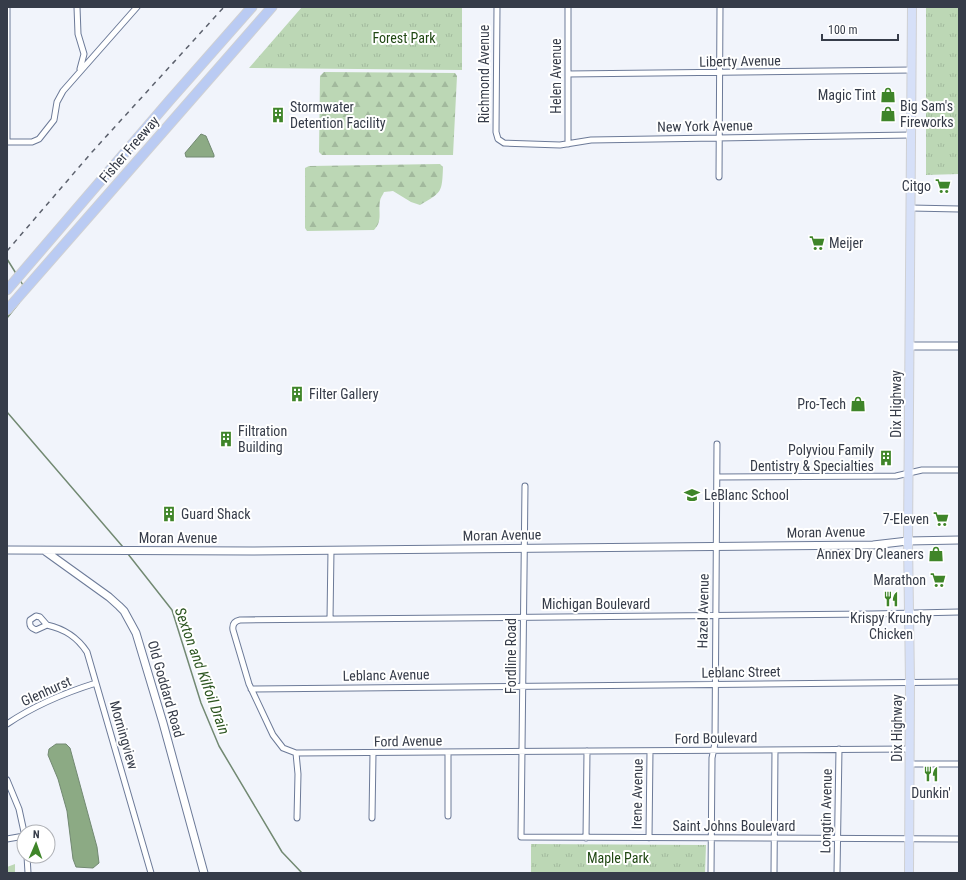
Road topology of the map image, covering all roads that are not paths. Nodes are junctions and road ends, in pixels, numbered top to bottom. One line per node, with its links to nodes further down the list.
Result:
1 (7, 7): 17 (street)
2 (77, 7): 13 (street)
3 (137, 7): 13 (street)
4 (252, 7): 22 (highway, Fisher Freeway)
5 (272, 7): 23 (highway, Fisher Freeway)
6 (497, 7): 16 (street, Richmond Avenue)
7 (568, 7): 12 (street, Helen Avenue)
8 (720, 7): 11 (street)
9 (912, 7): 10 (main road, Dix Highway)
10 (912, 70): 11 (street, Liberty Avenue); 14 (main road, Dix Highway)
11 (720, 73): 12 (street, Liberty Avenue); 15 (street)
12 (568, 74): 18 (street, Helen Avenue)
13 (76, 75): 17 (street)
14 (911, 135): 15 (street, New York Avenue); 20 (main road, Dix Highway)
15 (719, 138): 18 (street, New York Avenue); 19 (street)
16 (500, 141): 18 (street, New York Avenue)
17 (7, 142)
18 (568, 144)
19 (719, 177)
20 (911, 208): 21 (street); 24 (main road, Dix Highway)
21 (959, 209)
22 (7, 290)
23 (7, 310)
24 (910, 346): 25 (main road); 28 (main road, Dix Highway)
25 (959, 346)
26 (717, 444): 29 (street, Hazel Avenue)
27 (959, 470): 28 (street)
28 (909, 473): 29 (street); 32 (main road, Dix Highway)
29 (716, 477): 33 (street, Hazel Avenue)
30 (524, 486): 34 (street, Fordline Road)
31 (959, 540): 32 (main road, Moran Avenue)
32 (908, 541): 33 (main road, Moran Avenue); 39 (main road, Dix Highway)
33 (716, 546): 34 (main road, Moran Avenue); 40 (street, Hazel Avenue)
34 (523, 548): 36 (main road, Moran Avenue); 41 (street, Fordline Road)
35 (7, 550): 37 (main road, Moran Avenue)
36 (331, 550): 37 (main road, Moran Avenue); 42 (street)
37 (45, 551): 77 (main road, Old Goddard Road)
38 (959, 612): 39 (street, Michigan Boulevard)
39 (909, 614): 40 (street, Michigan Boulevard); 46 (main road, Dix Highway)
40 (715, 615): 41 (street, Michigan Boulevard); 47 (street, Hazel Avenue)
41 (523, 617): 42 (street, Michigan Boulevard); 48 (street, Fordline Road)
42 (330, 619): 49 (street, Michigan Boulevard)
43 (47, 626): 45 (street, Morningview)
44 (959, 682): 46 (street, Leblanc Street)
45 (96, 683): 50 (street, Glenhurst); 76 (street, Morningview)
46 (910, 683): 47 (street, Leblanc Street); 51 (main road, Dix Highway)
47 (715, 684): 48 (street, Leblanc Street); 53 (street, Hazel Avenue)
48 (522, 686): 49 (street, Leblanc Avenue); 55 (street, Fordline Road)
49 (251, 688): 59 (street)
50 (7, 724)
51 (910, 748): 52 (street, Ford Boulevard); 61 (main road, Dix Highway)
52 (839, 749): 54 (street, Ford Boulevard); 73 (street, Longtin Avenue)
53 (714, 750): 54 (street, Ford Boulevard); 57 (street, Ford Boulevard); 71 (street, Hazel Avenue)
54 (775, 750): 72 (street)
55 (522, 751): 56 (street, Ford Boulevard); 58 (street, Ford Avenue); 68 (street, Fordline Road)
56 (587, 751): 57 (street, Ford Boulevard); 69 (street)
57 (650, 751): 70 (street, Irene Avenue)
58 (448, 752): 60 (street, Ford Avenue); 64 (street)
59 (296, 753): 60 (street, Ford Avenue); 65 (street)
60 (373, 753): 66 (street)
61 (910, 764): 62 (street); 74 (main road, Dix Highway)
62 (959, 764)
63 (7, 780): 67 (street)
64 (448, 816)
65 (297, 818)
66 (372, 818)
67 (22, 824)
68 (520, 826): 69 (street, Saint Johns Boulevard)
69 (586, 838): 70 (street, Saint Johns Boulevard)
70 (649, 838): 71 (street, Saint Johns Boulevard)
71 (711, 838): 72 (street, Saint Johns Boulevard); 78 (street, Hazel Avenue)
72 (774, 838): 73 (street, Saint Johns Boulevard); 79 (street)
73 (838, 839): 74 (street, Saint Johns Boulevard); 80 (street, Longtin Avenue)
74 (910, 839): 75 (street, Saint Johns Boulevard); 81 (main road, Dix Highway)
75 (959, 839)
76 (151, 873)
77 (204, 873)
78 (711, 873)
79 (774, 873)
80 (837, 873)
81 (910, 873)

